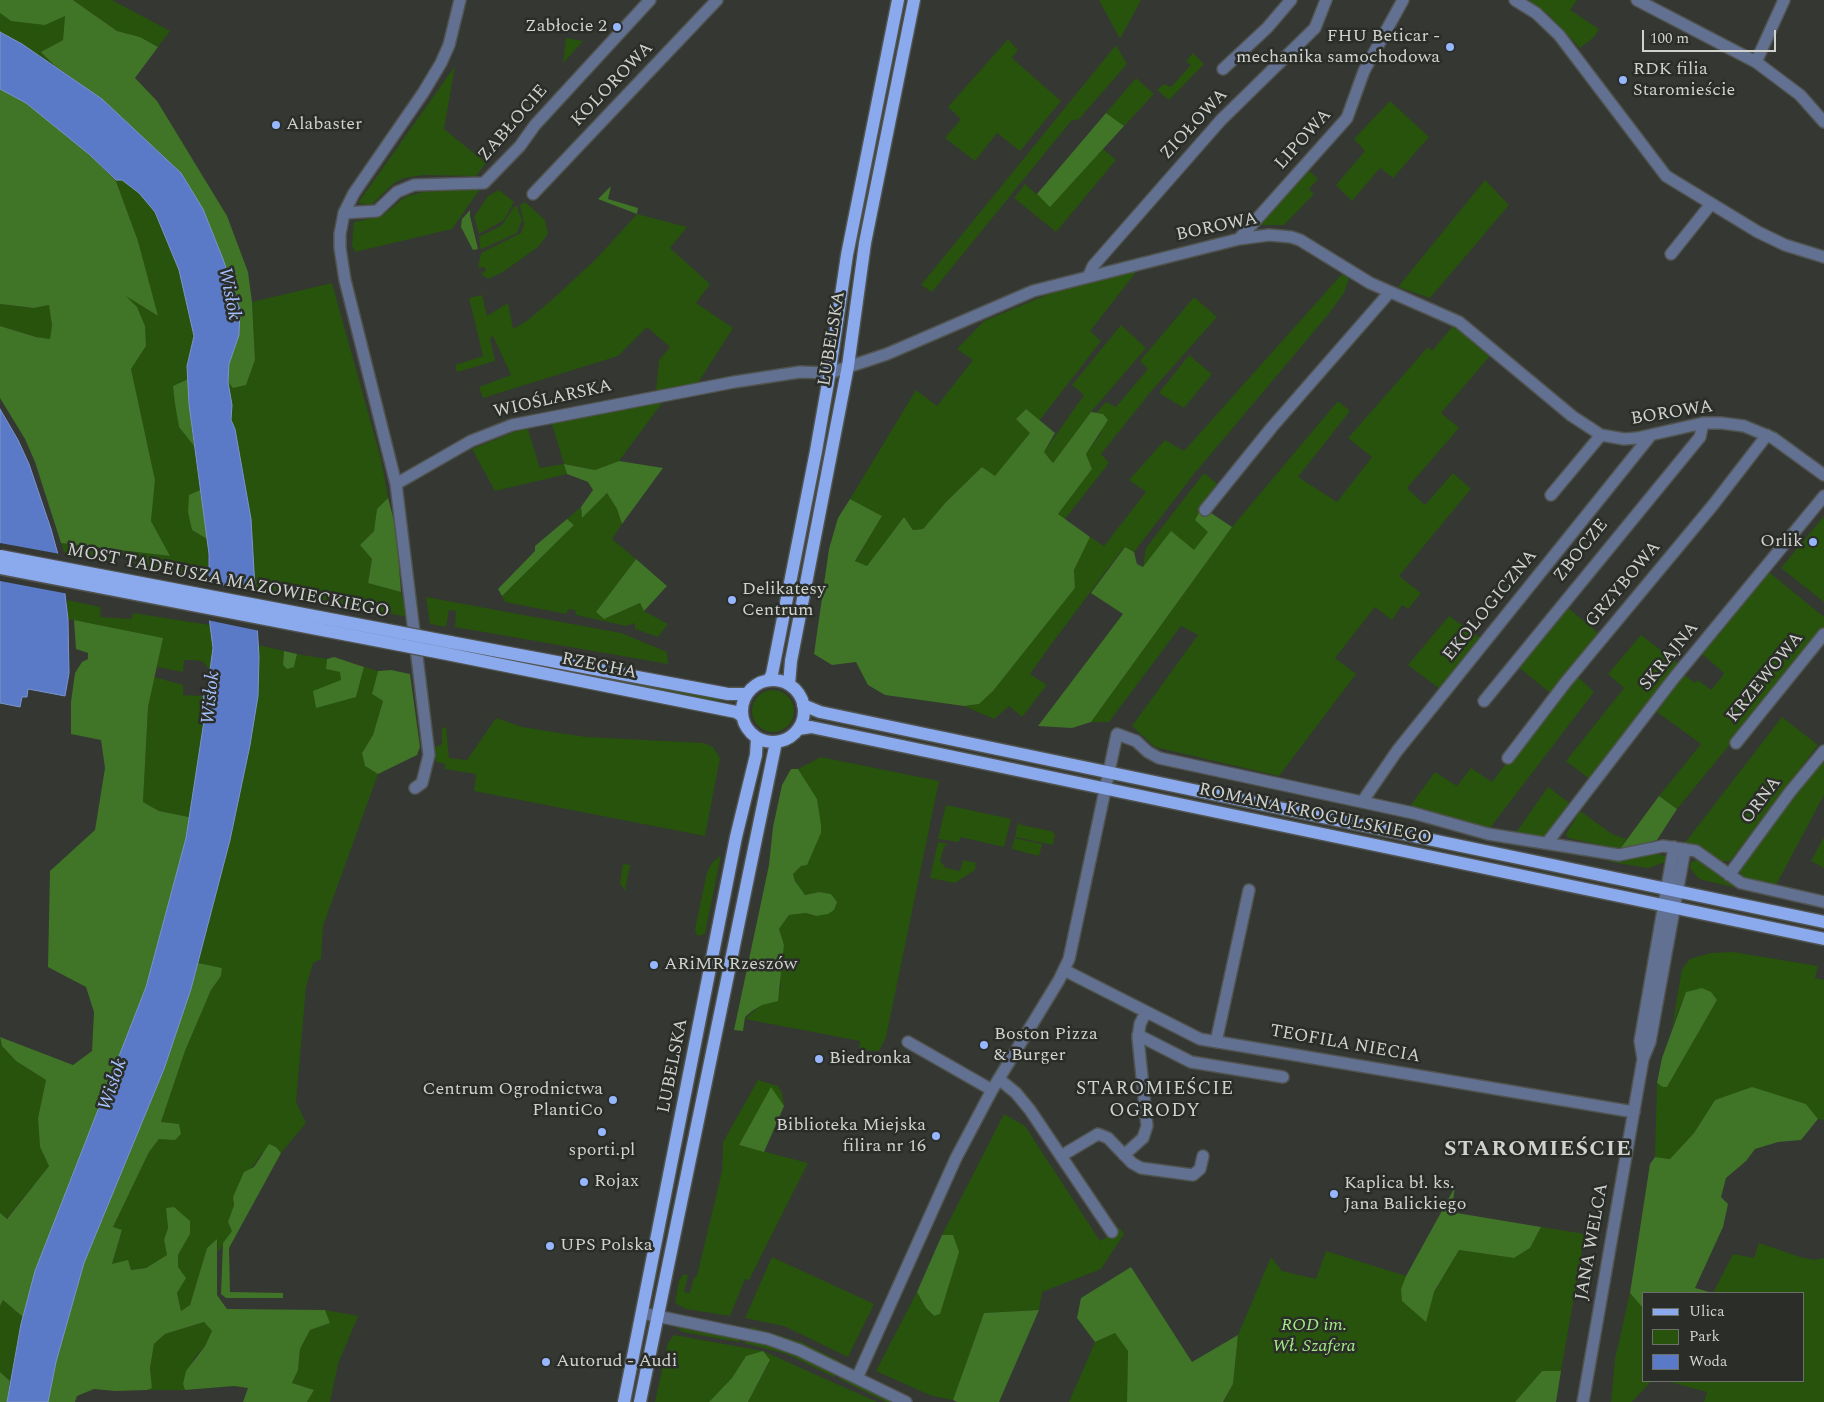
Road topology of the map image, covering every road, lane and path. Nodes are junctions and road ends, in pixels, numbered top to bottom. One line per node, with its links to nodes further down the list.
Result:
1 (460, 0): 17 (street)
2 (650, 0): 17 (street, ZABŁOCIE)
3 (717, 0): 15 (street, KOLOROWA)
4 (898, 0): 24 (main road, LUBELSKA)
5 (914, 0): 23 (main road, LUBELSKA)
6 (1291, 0): 13 (street)
7 (1326, 0): 21 (street, ZIOŁOWA)
8 (1403, 0): 18 (street, LIPOWA)
9 (1515, 0): 16 (street)
10 (1784, 0): 12 (street)
11 (1645, 2): 12 (street)
12 (1756, 62): 14 (street)
13 (1223, 69)
14 (1824, 122)
15 (534, 194)
16 (1711, 204): 19 (street); 20 (street)
17 (344, 213): 30 (street)
18 (1239, 238): 21 (street, BOROWA); 22 (street, BOROWA)
19 (1671, 254)
20 (1824, 257)
21 (1089, 275): 23 (street, BOROWA)
22 (1389, 293): 26 (street, BOROWA); 33 (street)
23 (848, 366): 24 (street, BOROWA); 39 (main road, LUBELSKA)
24 (830, 373): 30 (street, WIOŚLARSKA); 38 (main road, LUBELSKA)
25 (1703, 423): 27 (street, BOROWA); 28 (street, BOROWA); 41 (street, ZBOCZE)
26 (1601, 435): 27 (street, BOROWA); 31 (street)
27 (1651, 435): 53 (street, EKOLOGICZNA)
28 (1767, 435): 29 (street, BOROWA); 49 (street, GRZYBOWA)
29 (1824, 475)
30 (396, 484): 51 (street)
31 (1551, 495)
32 (1824, 496): 54 (street, SKRAJNA)
33 (1206, 510)
34 (0, 556): 37 (main road, MOST TADEUSZA MAZOWIECKIEGO, bridge)
35 (0, 568): 37 (main road, MOST TADEUSZA MAZOWIECKIEGO, bridge)
36 (1824, 634): 47 (street, KRZEWOWA)
37 (448, 648): 40 (main road, RZECHA); 43 (main road, RZECHA)
38 (769, 680): 39 (main road); 40 (main road)
39 (789, 684): 42 (main road)
40 (746, 694): 43 (main road)
41 (1484, 701)
42 (803, 705): 44 (main road); 50 (main road, ROMANA KROGULSKIEGO)
43 (742, 716): 45 (main road)
44 (798, 729): 46 (main road); 52 (main road, ROMANA KROGULSKIEGO)
45 (757, 738): 46 (main road); 76 (main road, LUBELSKA)
46 (776, 742): 77 (main road, LUBELSKA)
47 (1736, 743)
48 (1824, 751): 56 (street, ORNA)
49 (1508, 758)
50 (1108, 771): 52 (street); 53 (street); 58 (main road, ROMANA KROGULSKIEGO)
51 (415, 788)
52 (1104, 789): 60 (main road, ROMANA KROGULSKIEGO); 63 (street)
53 (1362, 802): 54 (street)
54 (1548, 843): 55 (street)
55 (1679, 848): 56 (street); 58 (street, JANA WELCA)
56 (1729, 874): 59 (street)
57 (1249, 890): 67 (street)
58 (1673, 890): 60 (street, JANA WELCA); 61 (main road, ROMANA KROGULSKIEGO)
59 (1824, 902)
60 (1669, 906): 62 (main road, ROMANA KROGULSKIEGO); 71 (street, JANA WELCA)
61 (1824, 922)
62 (1824, 939)
63 (1064, 970): 64 (street, TEOFILA NIECIA); 69 (street)
64 (1146, 1012): 65 (street); 67 (street, TEOFILA NIECIA)
65 (1138, 1035): 68 (street); 72 (street)
66 (908, 1042): 70 (street)
67 (1216, 1042): 71 (street, TEOFILA NIECIA)
68 (1283, 1077)
69 (999, 1079): 70 (street); 73 (street)
70 (992, 1090): 78 (street)
71 (1634, 1112): 82 (street, JANA WELCA)
72 (1124, 1155): 73 (street); 74 (street)
73 (1061, 1156): 75 (street)
74 (1203, 1156)
75 (1112, 1232)
76 (642, 1313): 77 (street); 79 (main road, LUBELSKA)
77 (658, 1318): 78 (street); 80 (main road, LUBELSKA)
78 (857, 1378): 81 (street)
79 (624, 1402)
80 (640, 1402)
81 (906, 1402)
82 (1583, 1402)

